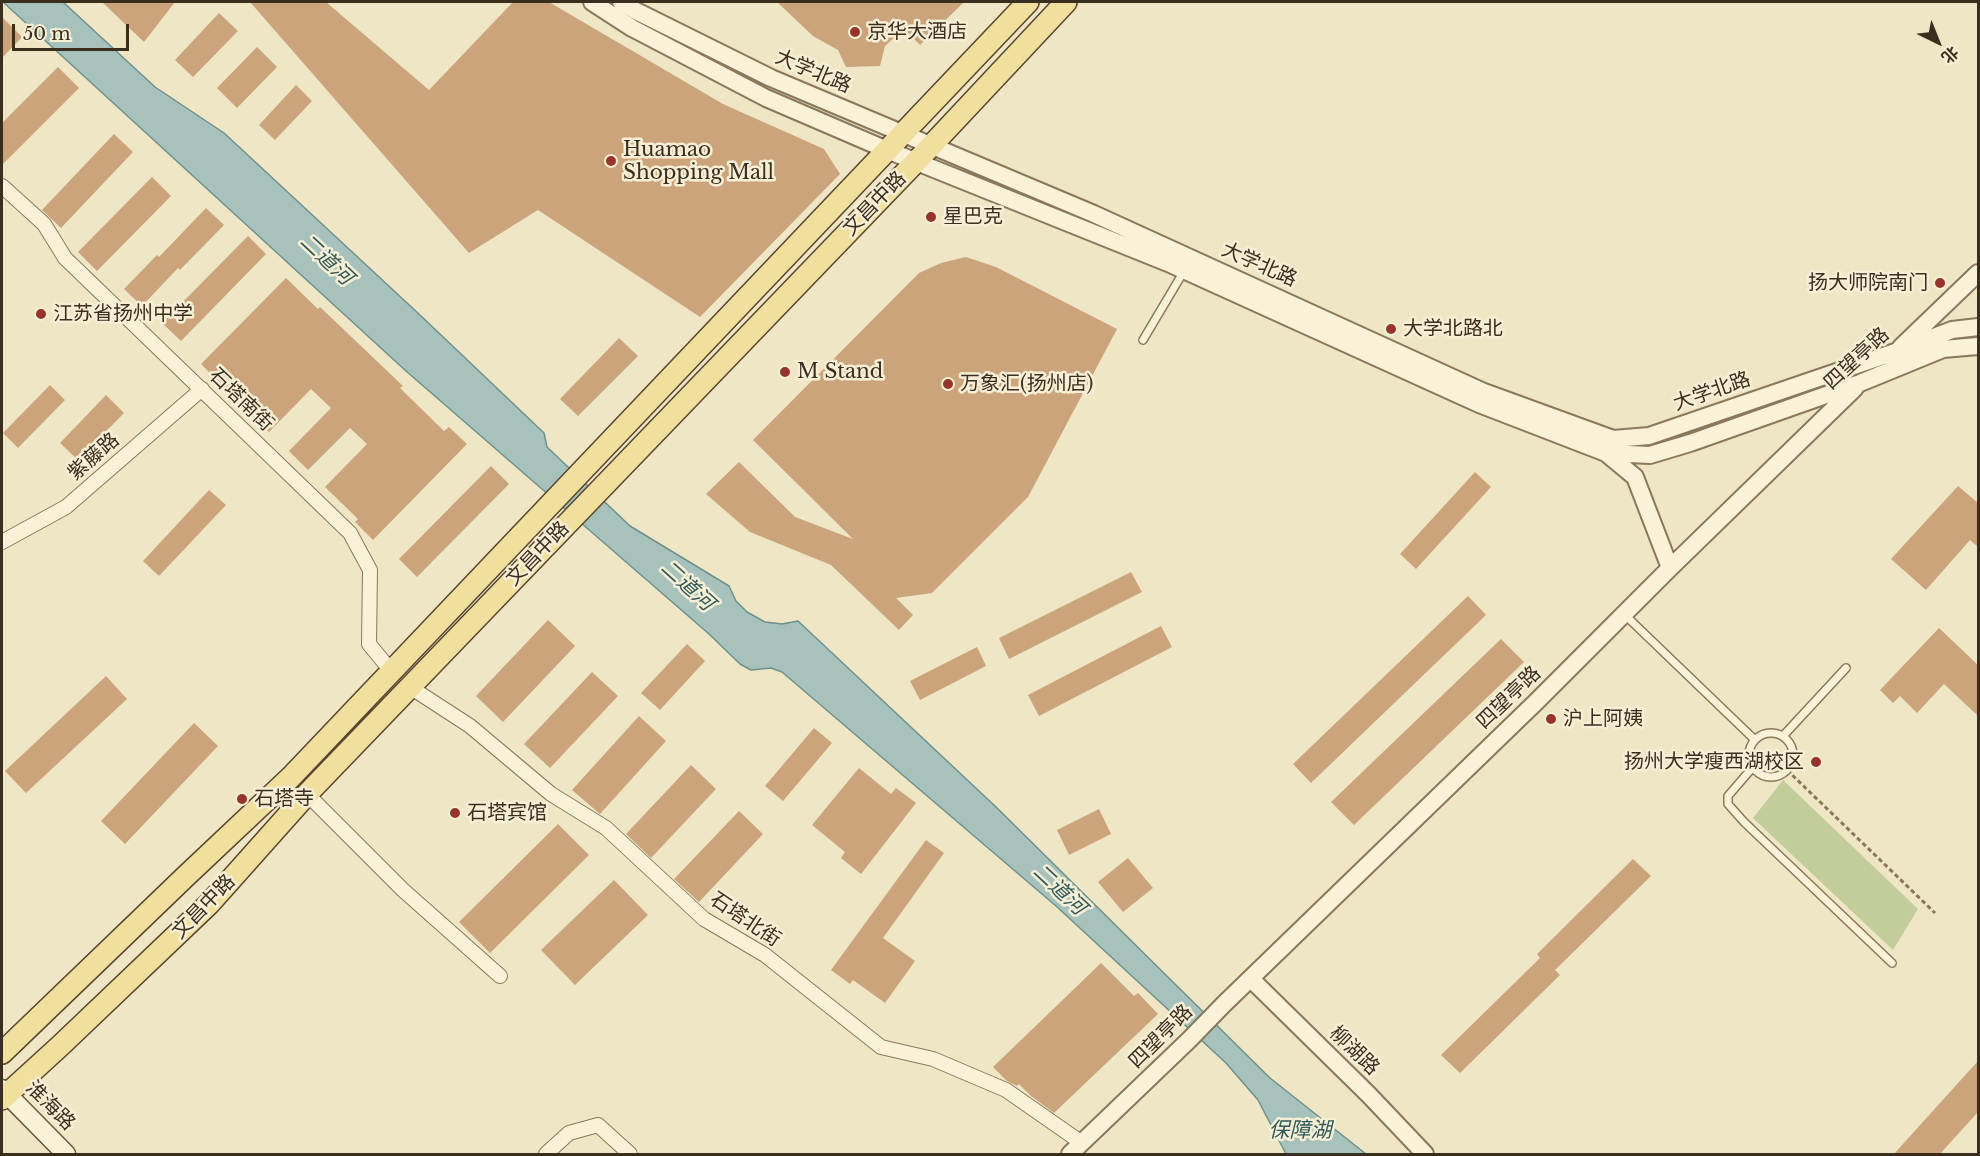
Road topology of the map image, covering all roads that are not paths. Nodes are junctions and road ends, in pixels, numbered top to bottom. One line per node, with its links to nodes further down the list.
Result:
1 (592, 2): 6 (street, 大学北路)
2 (621, 2): 5 (street, 大学北路)
3 (1028, 2): 5 (main road, 文昌中路)
4 (1066, 2): 7 (main road, 文昌中路)
5 (903, 134): 6 (main road, 文昌中路); 7 (street, 大学北路)
6 (887, 150): 7 (street, 大学北路); 22 (main road, 文昌中路)
7 (923, 154): 9 (street, 大学北路); 14 (street, 大学北路); 23 (main road, 文昌中路)
8 (2, 186): 16 (street, 石塔南街)
9 (1184, 271): 12 (lane); 17 (street, 大学北路)
10 (1978, 273): 14 (street, 四望亭路)
11 (1978, 327): 14 (street, 大学北路)
12 (1143, 340)
13 (1978, 345): 15 (street, 大学北路)
14 (1895, 352): 15 (street, 四望亭路)
15 (1860, 383): 17 (street, 大学北路); 19 (street, 四望亭路)
16 (202, 389): 18 (street, 紫藤路); 22 (street, 石塔南街)
17 (1606, 453): 19 (street)
18 (2, 542)
19 (1670, 568): 20 (street, 四望亭路)
20 (1623, 614): 25 (lane); 30 (street, 四望亭路)
21 (1846, 668): 24 (lane)
22 (392, 672): 31 (main road, 文昌中路)
23 (410, 687): 27 (main road, 文昌中路); 33 (street, 石塔北街)
24 (1783, 736): 25 (lane); 26 (lane)
25 (1755, 740): 26 (lane)
26 (1753, 767): 28 (lane)
27 (307, 794): 29 (street); 32 (main road, 文昌中路)
28 (1892, 963)
29 (500, 976)
30 (1251, 979): 33 (street, 四望亭路); 37 (street, 柳湖路)
31 (2, 1053)
32 (3, 1094): 34 (main road, 淮海路)
33 (1076, 1149)
34 (66, 1155)
35 (546, 1155): 36 (street)
36 (630, 1155)
37 (1425, 1155)

